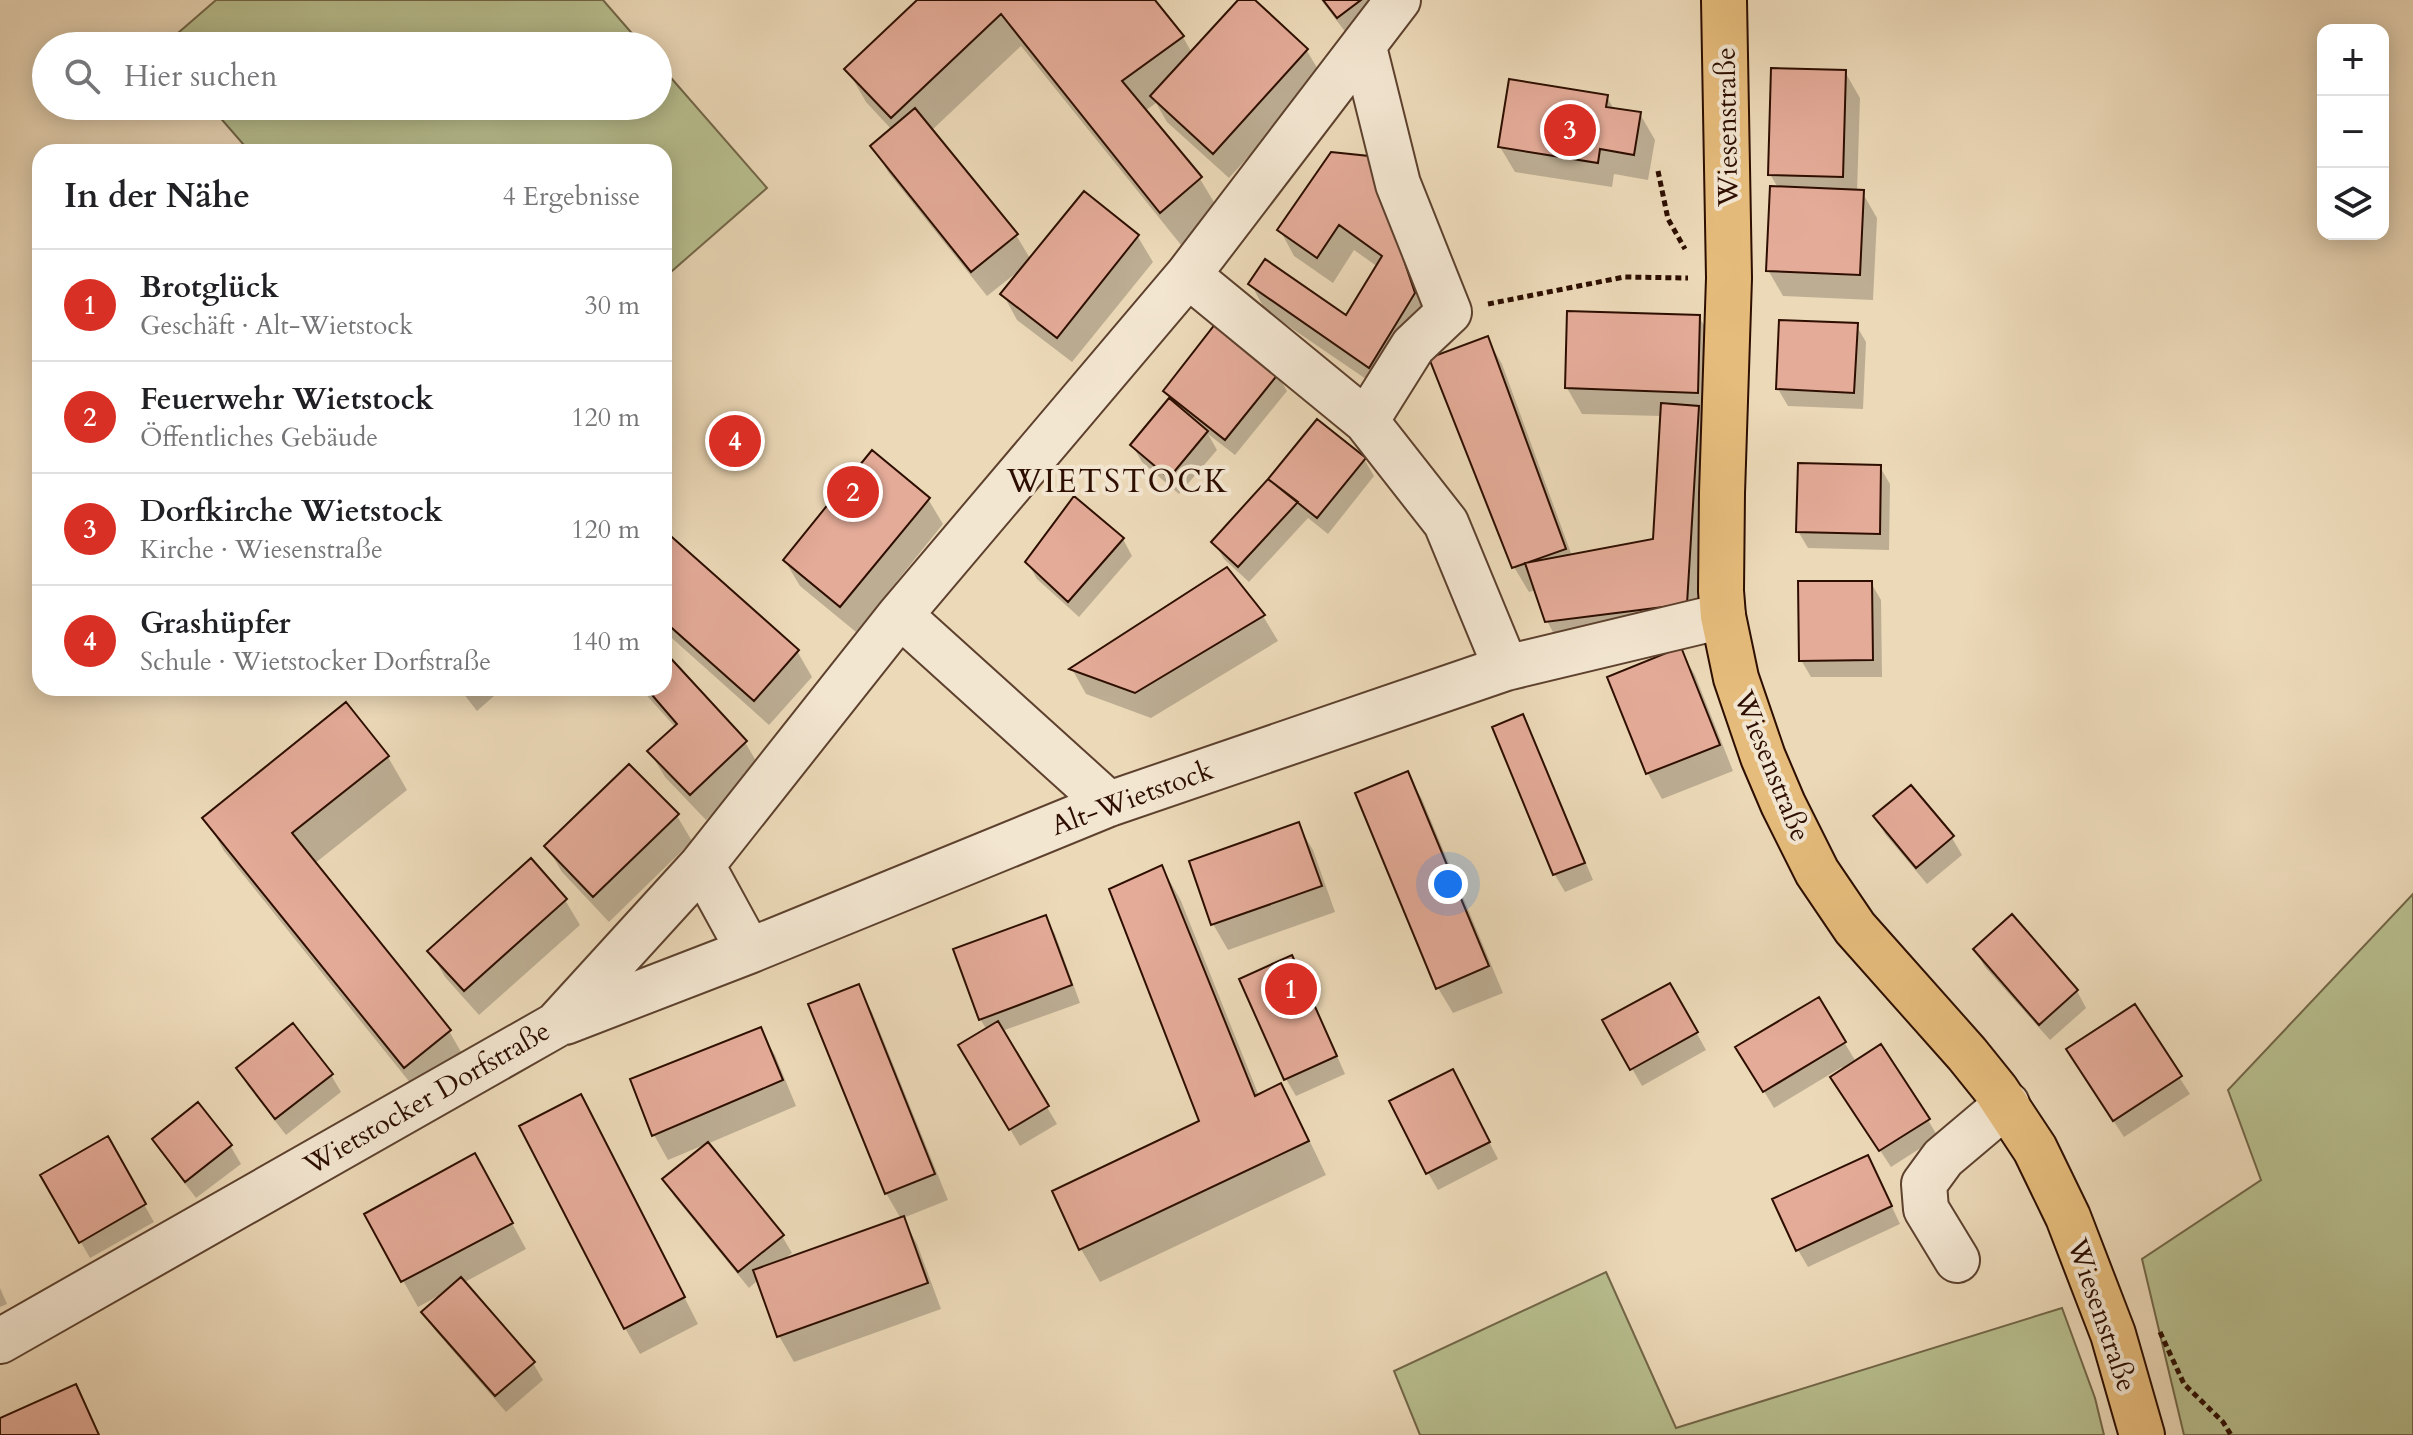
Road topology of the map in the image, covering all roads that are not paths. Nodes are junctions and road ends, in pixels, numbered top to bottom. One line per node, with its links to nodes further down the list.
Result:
1 (1398, 0): 3 (street, Wietstocker Dorfstraße)
2 (1724, 0): 7 (main road, Wiesenstraße)
3 (1364, 47): 4 (street, Wietstocker Dorfstraße); 5 (street)
4 (1188, 275): 5 (street); 6 (street, Wietstocker Dorfstraße)
5 (1366, 421): 8 (street)
6 (900, 615): 9 (street); 10 (street, Wietstocker Dorfstraße)
7 (1723, 616): 8 (street, Alt-Wietstock); 13 (main road, Wiesenstraße)
8 (1506, 668): 9 (street, Alt-Wietstock)
9 (1109, 804): 11 (street, Alt-Wietstock)
10 (702, 865): 11 (street); 12 (street, Wietstocker Dorfstraße)
11 (749, 951): 12 (street, Alt-Wietstock)
12 (556, 1025): 15 (street, Wietstocker Dorfstraße)
13 (2007, 1104): 14 (street); 16 (main road, Wiesenstraße)
14 (1957, 1260)
15 (0, 1341)
16 (2142, 1435)

